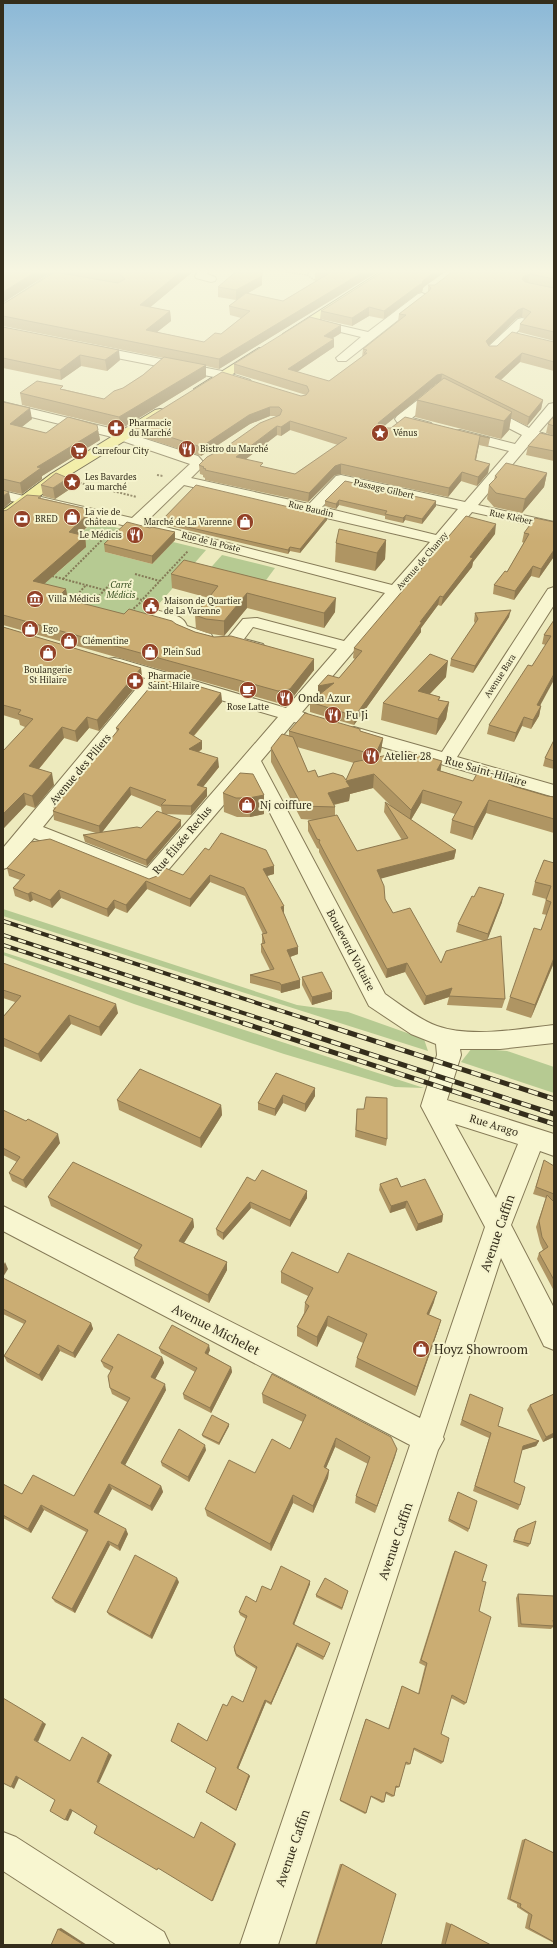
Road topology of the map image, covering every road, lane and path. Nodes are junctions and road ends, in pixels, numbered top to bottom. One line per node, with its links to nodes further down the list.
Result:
1 (148, 360): 3 (street)
2 (247, 360): 3 (main road)
3 (222, 375): 4 (street); 6 (main road)
4 (259, 387)
5 (455, 395): 11 (street)
6 (188, 396)
7 (475, 405): 13 (street)
8 (3, 406): 14 (street)
9 (169, 407): 14 (main road)
10 (554, 407): 13 (street, Avenue de Chanzy)
11 (402, 419): 12 (street); 16 (street)
12 (391, 428)
13 (530, 434): 15 (street); 16 (street, Avenue de Chanzy)
14 (122, 436): 18 (street); 23 (main road)
15 (554, 441)
16 (519, 449): 24 (street, Avenue de Chanzy)
17 (211, 459): 18 (street)
18 (198, 464): 19 (street)
19 (182, 480): 25 (street, Rue Baudin); 27 (street)
20 (76, 482): 22 (path)
21 (3, 495): 23 (street, Rue de la Poste)
22 (137, 497)
23 (24, 500): 26 (main road); 27 (street, Rue de la Poste)
24 (468, 508): 25 (street, Passage Gilbert); 28 (street, Rue Kléber); 31 (street, Avenue de Chanzy)
25 (312, 509): 31 (street, Rue Baudin)
26 (3, 517)
27 (135, 524): 30 (street, Rue de la Poste)
28 (554, 526)
29 (114, 527): 34 (path)
30 (199, 539): 36 (path); 39 (street, Rue de la Poste)
31 (440, 540): 39 (street, Avenue de Chanzy)
32 (135, 574): 36 (path)
33 (49, 575): 34 (path)
34 (63, 579): 37 (path)
35 (115, 579): 38 (path)
36 (160, 581): 41 (path)
37 (86, 585): 38 (path); 42 (path)
38 (104, 590): 41 (path); 43 (path)
39 (396, 591): 48 (street, Avenue de Chanzy)
40 (554, 592): 58 (street, Avenue Bara)
41 (142, 600): 44 (path)
42 (73, 606)
43 (77, 607)
44 (128, 614)
45 (155, 615): 47 (street)
46 (319, 632): 48 (street)
47 (233, 641): 48 (street); 49 (street)
48 (349, 644): 52 (street, Avenue de Chanzy)
49 (269, 651)
50 (97, 658): 53 (street)
51 (311, 663): 52 (street)
52 (329, 668): 54 (street, Avenue de Chanzy)
53 (156, 676): 54 (street); 60 (street, Avenue des Piliers)
54 (290, 714): 55 (street); 57 (street)
55 (318, 723)
56 (340, 729): 58 (street, Rue Saint-Hilaire)
57 (251, 759): 60 (street, Rue Élisée Reclus); 63 (street, Boulevard Voltaire)
58 (446, 760): 59 (street, Rue Saint-Hilaire)
59 (554, 791)
60 (30, 829): 61 (street, Avenue des Piliers)
61 (3, 862)
62 (554, 1034): 63 (street, Boulevard Voltaire)
63 (447, 1038): 64 (street)
64 (433, 1106): 65 (street, Rue Arago); 67 (street)
65 (544, 1141): 67 (street, Avenue Caffin)
66 (3, 1218): 69 (street, Avenue Michelet)
67 (498, 1226): 68 (street); 69 (street, Avenue Caffin)
68 (554, 1336)
69 (428, 1439): 72 (street, Avenue Caffin)
70 (3, 1850): 71 (street)
71 (151, 1945)
72 (259, 1945)

